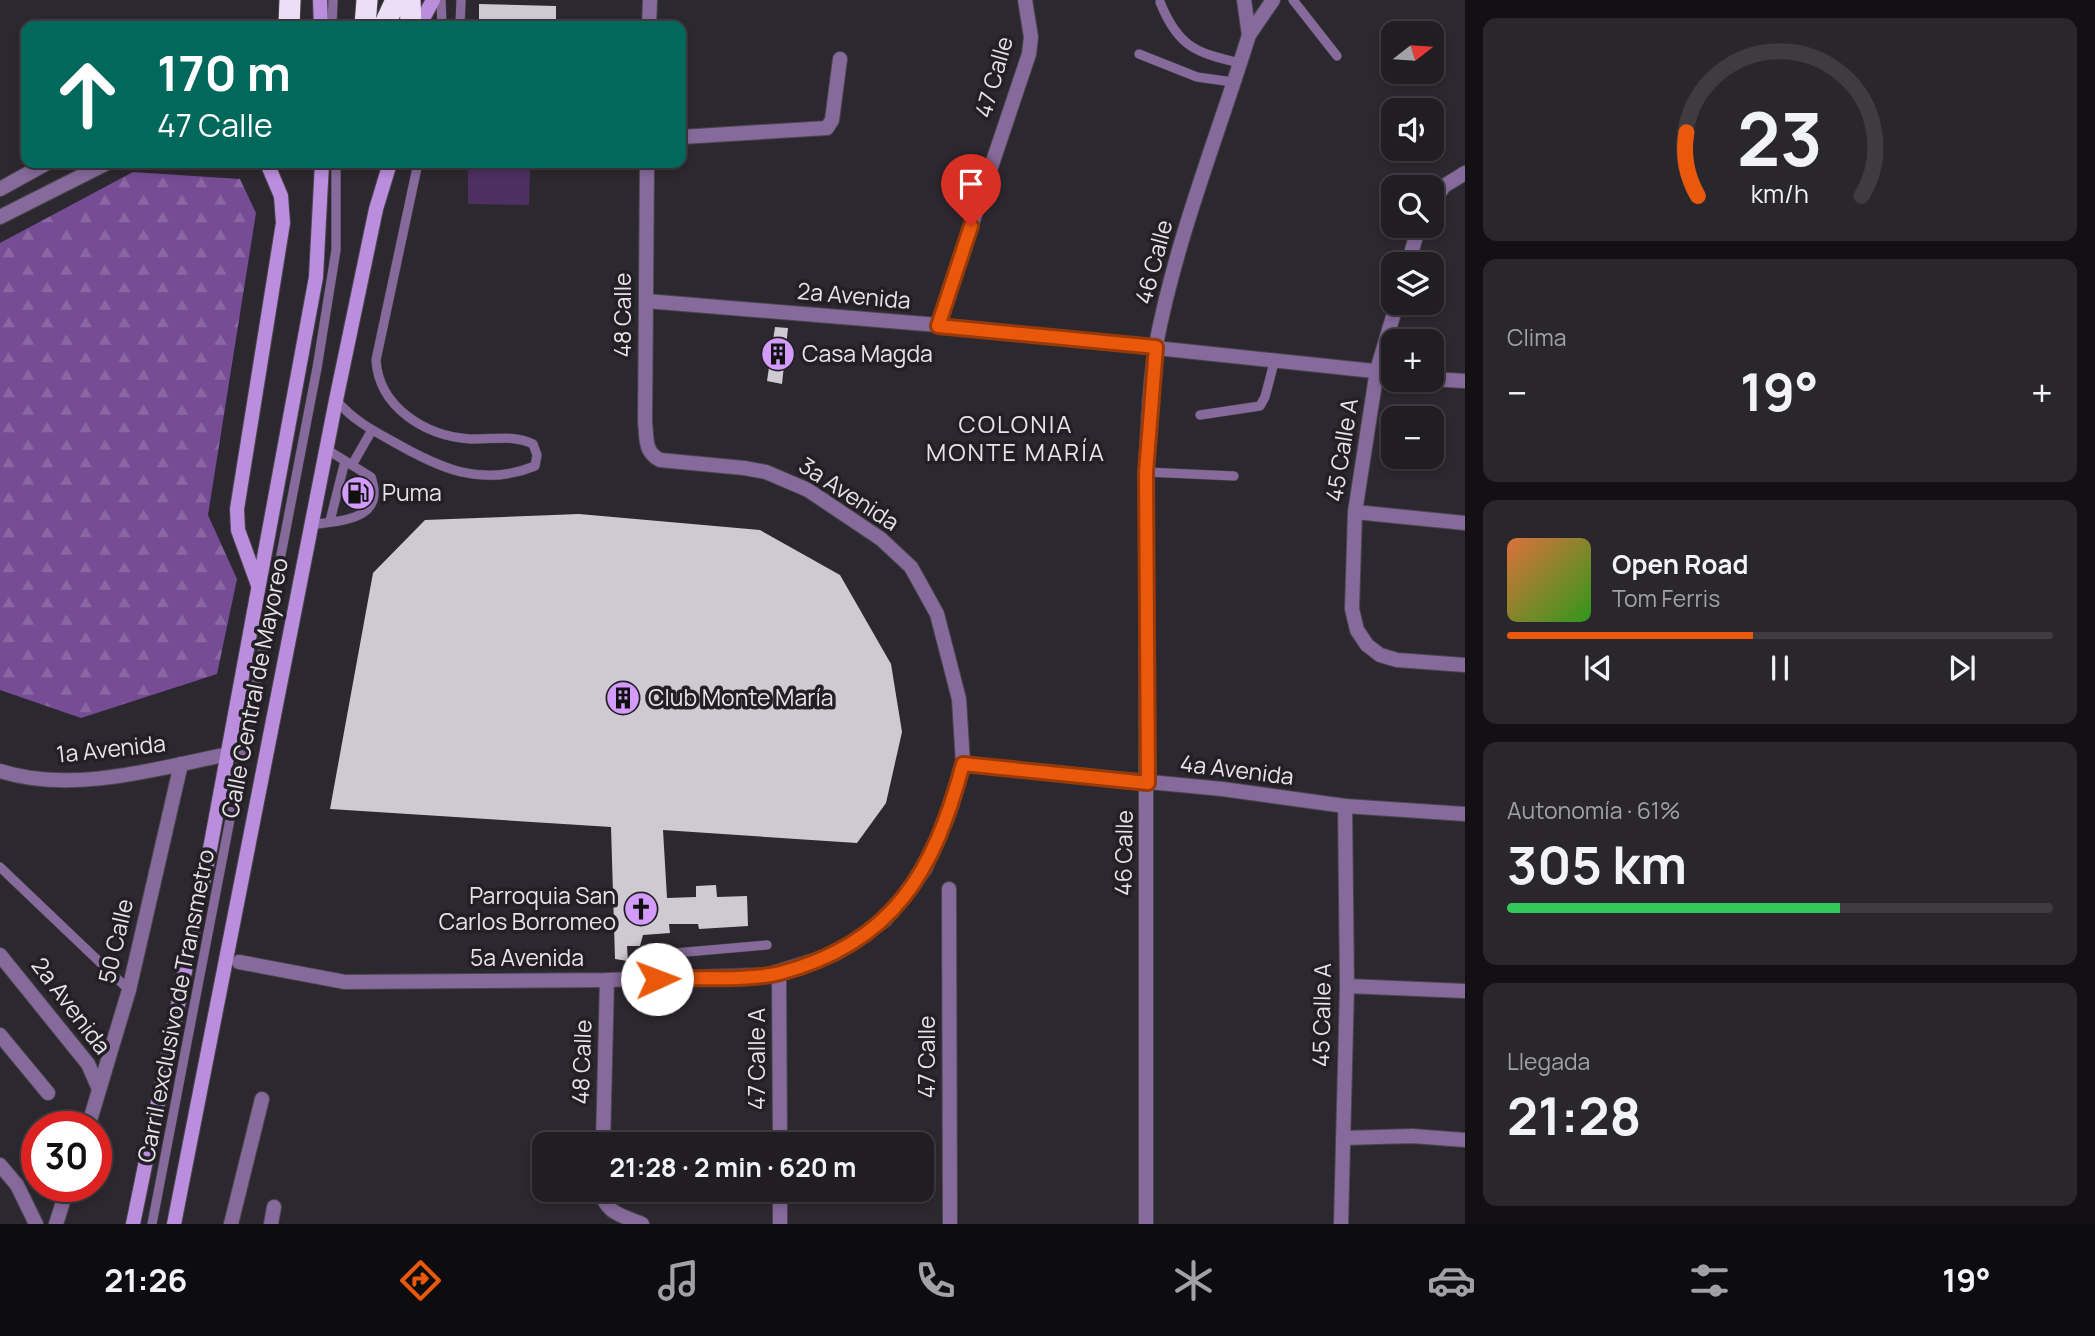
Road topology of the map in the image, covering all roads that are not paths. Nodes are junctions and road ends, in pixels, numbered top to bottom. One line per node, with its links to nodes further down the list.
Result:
1 (290, 0): 16 (highway)
2 (320, 0): 17 (main road)
3 (333, 0): 18 (lane)
4 (367, 0): 19 (highway)
5 (396, 0): 20 (highway)
6 (410, 0): 21 (highway)
7 (433, 0): 22 (main road)
8 (441, 0): 23 (lane)
9 (461, 0): 24 (lane)
10 (650, 0): 25 (street)
11 (1025, 0): 47 (street, 47 Calle)
12 (1244, 0): 26 (street, 46 Calle)
13 (1273, 0): 26 (street, 46 Calle)
14 (1293, 0): 28 (lane)
15 (1160, 2): 30 (lane)
16 (289, 21)
17 (321, 21)
18 (332, 21)
19 (376, 21)
20 (381, 21)
21 (411, 21)
22 (422, 21)
23 (442, 21)
24 (460, 21)
25 (649, 21)
26 (1249, 34): 30 (street, 46 Calle)
27 (1139, 54): 31 (lane)
28 (1337, 56)
29 (840, 59): 32 (street)
30 (1240, 63): 31 (street, 46 Calle)
31 (1233, 82): 48 (street, 46 Calle)
32 (686, 137)
33 (38, 168): 43 (street)
34 (97, 168): 44 (street)
35 (269, 168): 66 (main road)
36 (322, 168): 66 (main road, Calle Central de Mayoreo)
37 (336, 168): 103 (lane, Carril exclusivo de Transmetro)
38 (388, 168): 54 (main road, Calle Central de Mayoreo)
39 (417, 168): 56 (lane)
40 (647, 168): 45 (street, 48 Calle)
41 (1463, 174): 42 (street)
42 (1444, 186)
43 (0, 189)
44 (0, 217)
45 (646, 301): 47 (street, 2a Avenida); 58 (street, 48 Calle)
46 (1393, 315): 50 (street, 45 Calle A)
47 (938, 326): 48 (street, 2a Avenida)
48 (1156, 347): 49 (street, 2a Avenida); 60 (street, 46 Calle)
49 (1275, 359): 50 (street, 2a Avenida); 55 (lane)
50 (1377, 370): 51 (street, 2a Avenida); 62 (street, 45 Calle A)
51 (1381, 371)
52 (1444, 380): 53 (street)
53 (1465, 381)
54 (336, 400): 56 (lane); 57 (main road, Calle Central de Mayoreo)
55 (1200, 415)
56 (372, 430): 59 (lane)
57 (326, 449): 59 (lane); 65 (main road, Calle Central de Mayoreo)
58 (660, 460): 70 (street, 3a Avenida)
59 (349, 463): 63 (lane); 63 (lane)
60 (1146, 472): 61 (lane); 72 (street, 46 Calle)
61 (1234, 476)
62 (1355, 512): 64 (street); 67 (street, 45 Calle A)
63 (330, 521): 65 (lane)
64 (1465, 523)
65 (311, 524): 104 (main road, Calle Central de Mayoreo)
66 (259, 587): 68 (main road, Calle Central de Mayoreo)
67 (1465, 665)
68 (228, 754): 69 (street, 1a Avenida); 102 (main road, Calle Central de Mayoreo)
69 (181, 764): 71 (street, 1a Avenida); 84 (street, 50 Calle)
70 (963, 764): 72 (street, 4a Avenida); 80 (street, 5a Avenida)
71 (0, 771)
72 (1148, 783): 73 (street, 4a Avenida); 110 (street, 46 Calle)
73 (1345, 806): 74 (street, 4a Avenida); 83 (street, 45 Calle A)
74 (1465, 814)
75 (0, 867): 84 (lane)
76 (949, 889): 109 (street, 47 Calle)
77 (767, 946): 81 (lane)
78 (0, 955): 87 (street, 2a Avenida)
79 (239, 962): 82 (street, 5a Avenida)
80 (779, 974): 81 (street, 5a Avenida); 92 (street, 47 Calle A)
81 (657, 979): 82 (street, 5a Avenida)
82 (607, 981): 91 (street, 48 Calle)
83 (1347, 986): 85 (street); 93 (street, 45 Calle A)
84 (129, 990): 87 (street, 50 Calle)
85 (1465, 991)
86 (0, 1035): 88 (street)
87 (99, 1089): 90 (street, 50 Calle)
88 (48, 1093)
89 (262, 1099): 105 (street)
90 (93, 1111)
91 (603, 1132)
92 (780, 1132)
93 (1343, 1138): 94 (street); 111 (street, 45 Calle A)
94 (1465, 1140)
95 (0, 1165): 100 (street)
96 (63, 1202): 101 (street)
97 (604, 1202): 107 (street)
98 (780, 1202): 108 (street)
99 (274, 1207): 106 (street)
100 (36, 1224)
101 (56, 1224)
102 (133, 1224)
103 (152, 1224)
104 (174, 1224)
105 (231, 1224)
106 (271, 1224)
107 (642, 1224)
108 (780, 1224)
109 (950, 1224)
110 (1146, 1224)
111 (1341, 1224)

